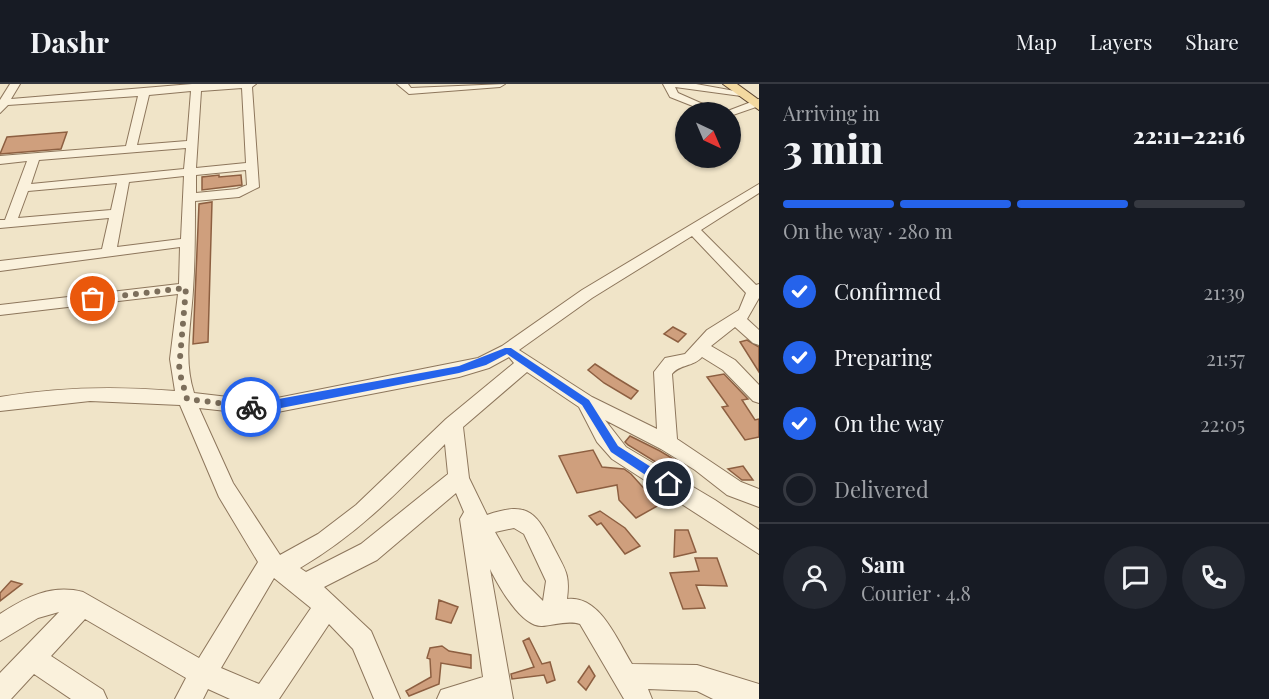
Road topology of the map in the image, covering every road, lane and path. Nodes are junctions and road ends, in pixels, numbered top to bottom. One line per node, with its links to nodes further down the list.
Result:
1 (15, 84): 15 (street)
2 (69, 84): 12 (street)
3 (249, 84): 8 (street); 20 (street)
4 (402, 84): 5 (street)
5 (500, 84)
6 (668, 84): 13 (street)
7 (674, 84): 9 (street)
8 (197, 86): 10 (street); 16 (street)
9 (705, 86): 11 (street)
10 (144, 93): 12 (street); 17 (street)
11 (748, 96): 14 (street)
12 (63, 99): 15 (street)
13 (690, 102)
14 (700, 102)
15 (1, 106)
16 (192, 144): 17 (street); 21 (street)
17 (131, 148): 18 (street)
18 (34, 158): 19 (street); 23 (street)
19 (0, 160)
20 (253, 166): 21 (street); 25 (street)
21 (190, 172): 22 (street); 25 (street)
22 (124, 178): 23 (street); 26 (street)
23 (24, 188): 27 (street)
24 (759, 188): 28 (street)
25 (188, 198): 29 (street)
26 (117, 213): 27 (street); 30 (street)
27 (5, 224)
28 (693, 229): 33 (street); 38 (street)
29 (188, 242): 30 (street); 32 (street)
30 (108, 254): 31 (street)
31 (0, 266)
32 (186, 288): 34 (street); 41 (street)
33 (756, 291): 35 (street)
34 (0, 310)
35 (736, 319): 36 (street); 37 (street)
36 (759, 339)
37 (701, 348): 40 (street); 45 (street)
38 (508, 350): 39 (street); 41 (street)
39 (527, 363): 42 (street); 44 (street)
40 (759, 396)
41 (187, 399): 43 (street); 50 (street)
42 (586, 402): 45 (street); 49 (street)
43 (0, 404)
44 (453, 424): 46 (street); 50 (street)
45 (668, 443): 47 (street)
46 (463, 487): 48 (street); 51 (street); 61 (street)
47 (759, 498)
48 (482, 527): 54 (street); 54 (street)
49 (759, 543)
50 (275, 565): 51 (street); 57 (street)
51 (304, 585): 53 (street)
52 (82, 604): 55 (street); 56 (street); 57 (street)
53 (326, 607): 62 (street); 66 (street)
54 (553, 612): 58 (street)
55 (0, 629)
56 (33, 659): 59 (street); 64 (street)
57 (203, 675): 65 (street); 66 (street)
58 (626, 677): 60 (street); 68 (street)
59 (0, 692)
60 (723, 692): 63 (street)
61 (498, 693): 67 (street)
62 (383, 697)
63 (759, 697)
64 (94, 699)
65 (188, 699)
66 (264, 699)
67 (450, 699)
68 (639, 699)

